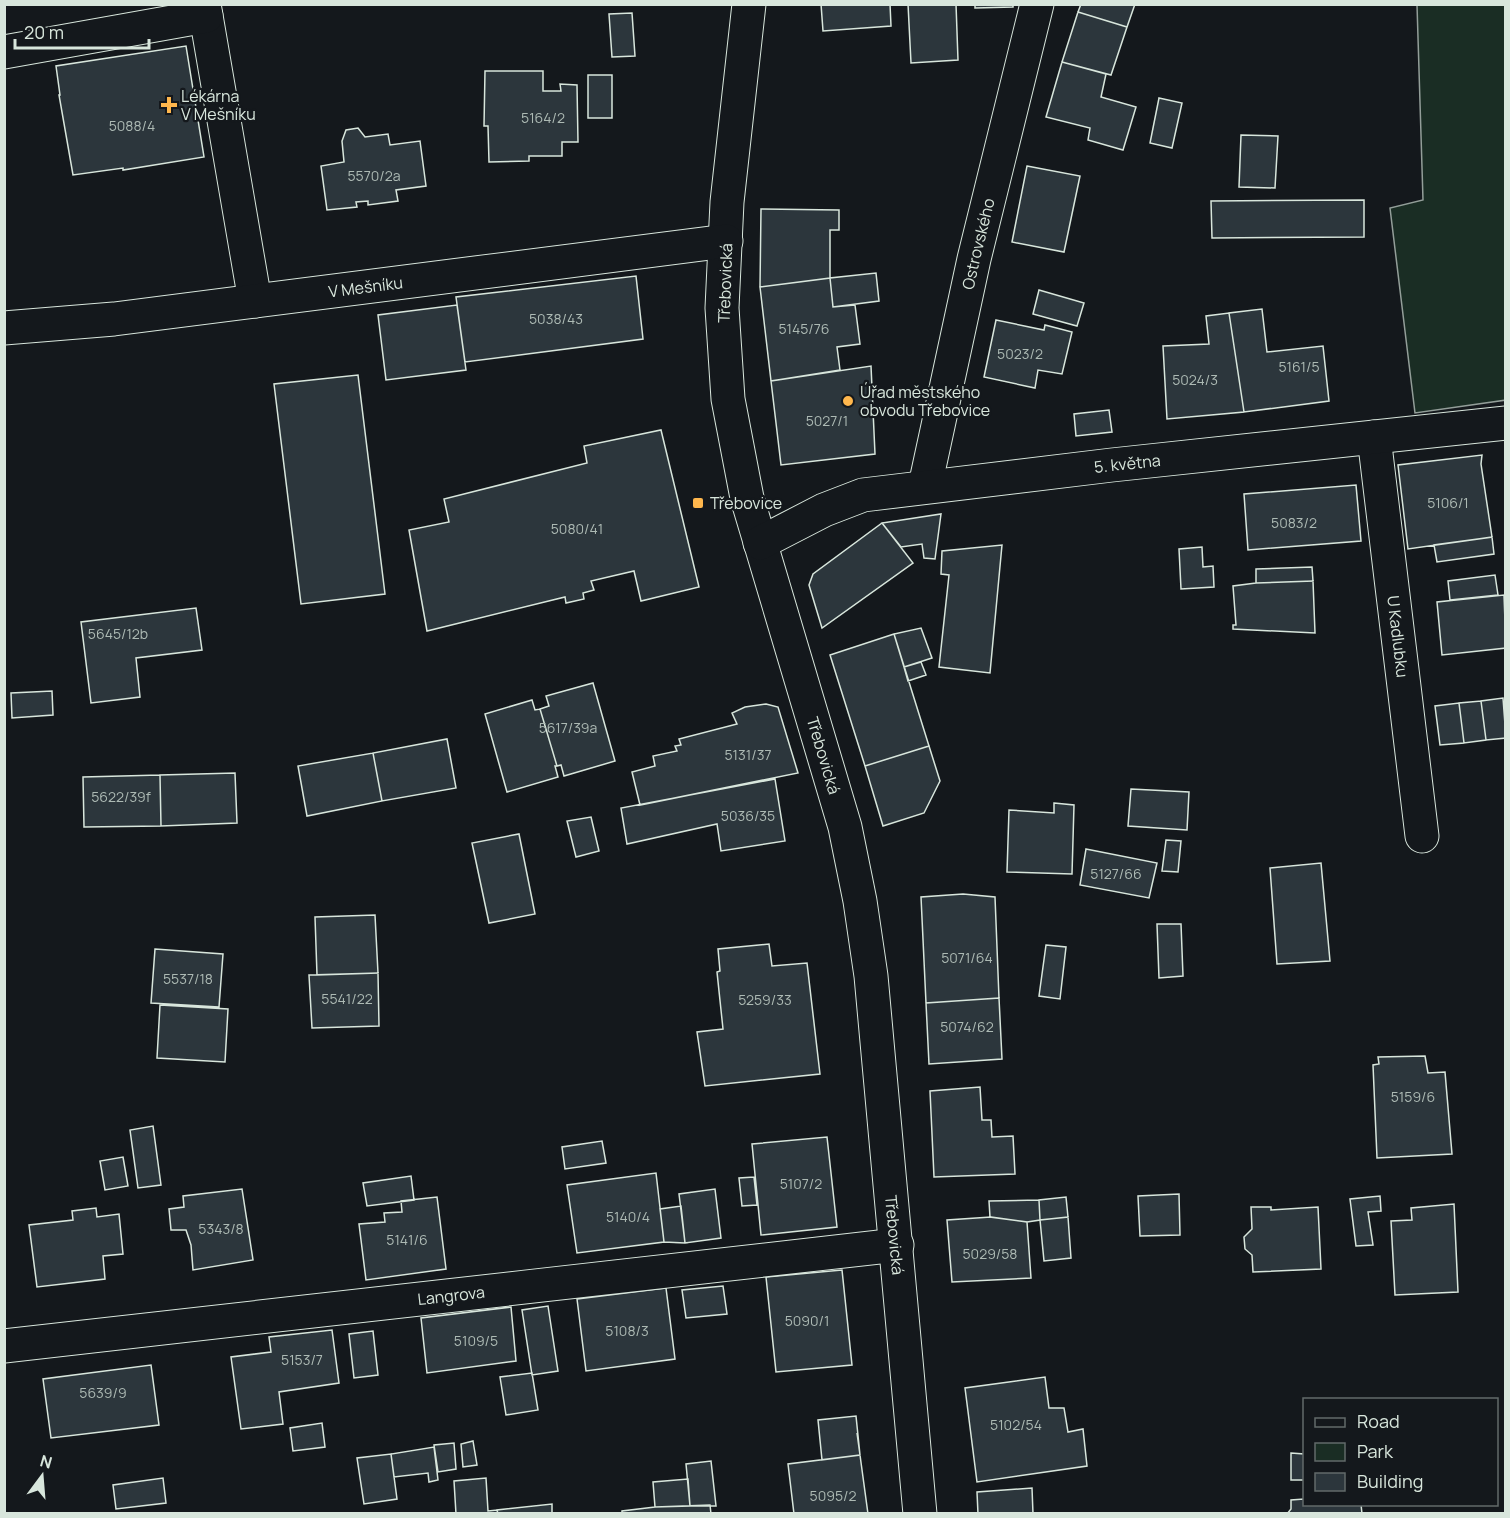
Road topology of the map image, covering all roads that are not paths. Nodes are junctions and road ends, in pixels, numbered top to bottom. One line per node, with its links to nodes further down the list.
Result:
1 (749, 4): 5 (street, Třebovická)
2 (1037, 4): 10 (street, Ostrovského)
3 (205, 10): 4 (street); 6 (street)
4 (4, 52)
5 (726, 241): 6 (street, V Mešníku); 11 (street, Třebovická)
6 (255, 300): 7 (street, V Mešníku)
7 (4, 328)
8 (1506, 423): 9 (street, 5. května)
9 (1374, 438): 10 (street, 5. května); 12 (street, U Kadlubku)
10 (925, 486): 11 (street, 5. května)
11 (760, 543): 13 (street, Třebovická)
12 (1422, 836)
13 (897, 1245): 14 (street, Langrova); 15 (street, Třebovická)
14 (4, 1346)
15 (921, 1514)

